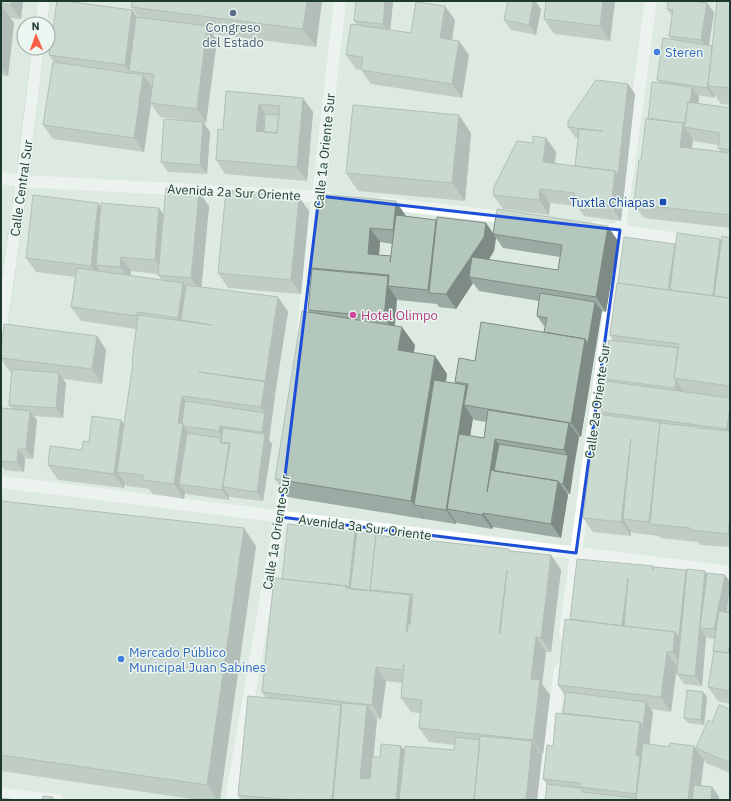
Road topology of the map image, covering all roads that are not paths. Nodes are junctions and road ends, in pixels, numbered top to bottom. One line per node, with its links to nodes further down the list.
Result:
1 (44, 1): 4 (street)
2 (340, 1): 8 (street, Calle 1a Oriente Sur)
3 (651, 1): 13 (street, Calle 2a Oriente Sur)
4 (42, 16)
5 (37, 56): 7 (street, Calle Central Sur)
6 (1, 178): 7 (street, Avenida 2a Sur Oriente)
7 (22, 181): 8 (street, Avenida 2a Sur Oriente); 15 (street, Calle Central Sur)
8 (319, 196): 9 (street, Avenida 2a Sur Oriente); 16 (street, Calle 1a Oriente Sur)
9 (335, 198)
10 (374, 202): 11 (street)
11 (525, 220)
12 (580, 226): 13 (street)
13 (620, 230): 14 (street); 20 (street, Calle 2a Oriente Sur)
14 (699, 242)
15 (1, 328)
16 (302, 337)
17 (287, 462): 19 (street, Calle 1a Oriente Sur)
18 (1, 482): 19 (street, Avenida 3a Sur Oriente)
19 (280, 516): 20 (street, Avenida 3a Sur Oriente); 26 (street, Calle 1a Oriente Sur)
20 (576, 553): 21 (street, Avenida 3a Sur Oriente); 22 (street, Calle 2a Oriente Sur)
21 (730, 572)
22 (564, 646)
23 (562, 661): 27 (street)
24 (1, 794): 25 (street)
25 (57, 800)
26 (231, 800)
27 (543, 800)

